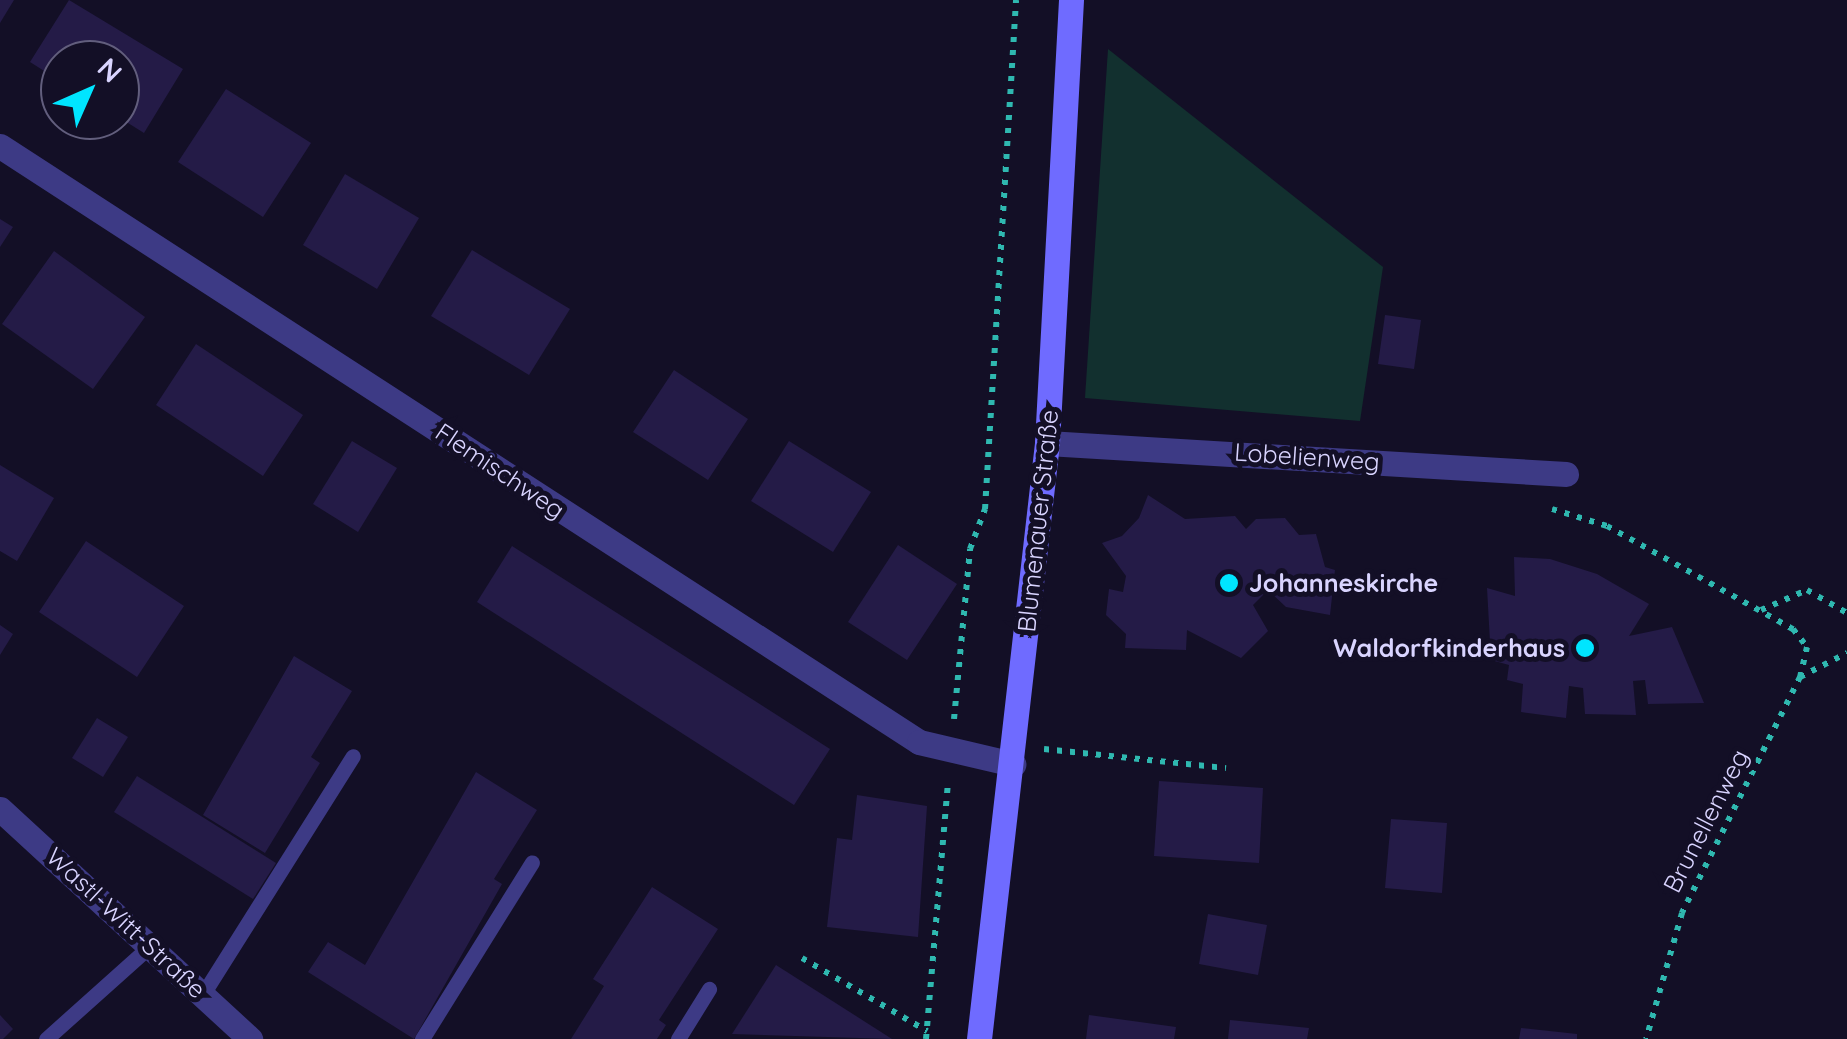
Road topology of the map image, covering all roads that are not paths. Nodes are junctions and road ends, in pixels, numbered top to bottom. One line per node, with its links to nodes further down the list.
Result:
1 (1072, 0): 3 (street, Blumenauer Straße)
2 (0, 146): 5 (street, Flemischweg)
3 (1047, 443): 4 (street, Lobelienweg); 5 (street, Blumenauer Straße)
4 (1566, 474)
5 (1014, 755): 16 (street, Blumenauer Straße)
6 (353, 756): 11 (lane)
7 (0, 808): 9 (street, Wastl-Witt-Straße)
8 (532, 862): 14 (lane)
9 (150, 946): 11 (street, Wastl-Witt-Straße); 12 (lane)
10 (710, 988): 15 (lane)
11 (202, 994): 13 (street, Wastl-Witt-Straße)
12 (46, 1039)
13 (250, 1039)
14 (422, 1039)
15 (678, 1039)
16 (979, 1039)

